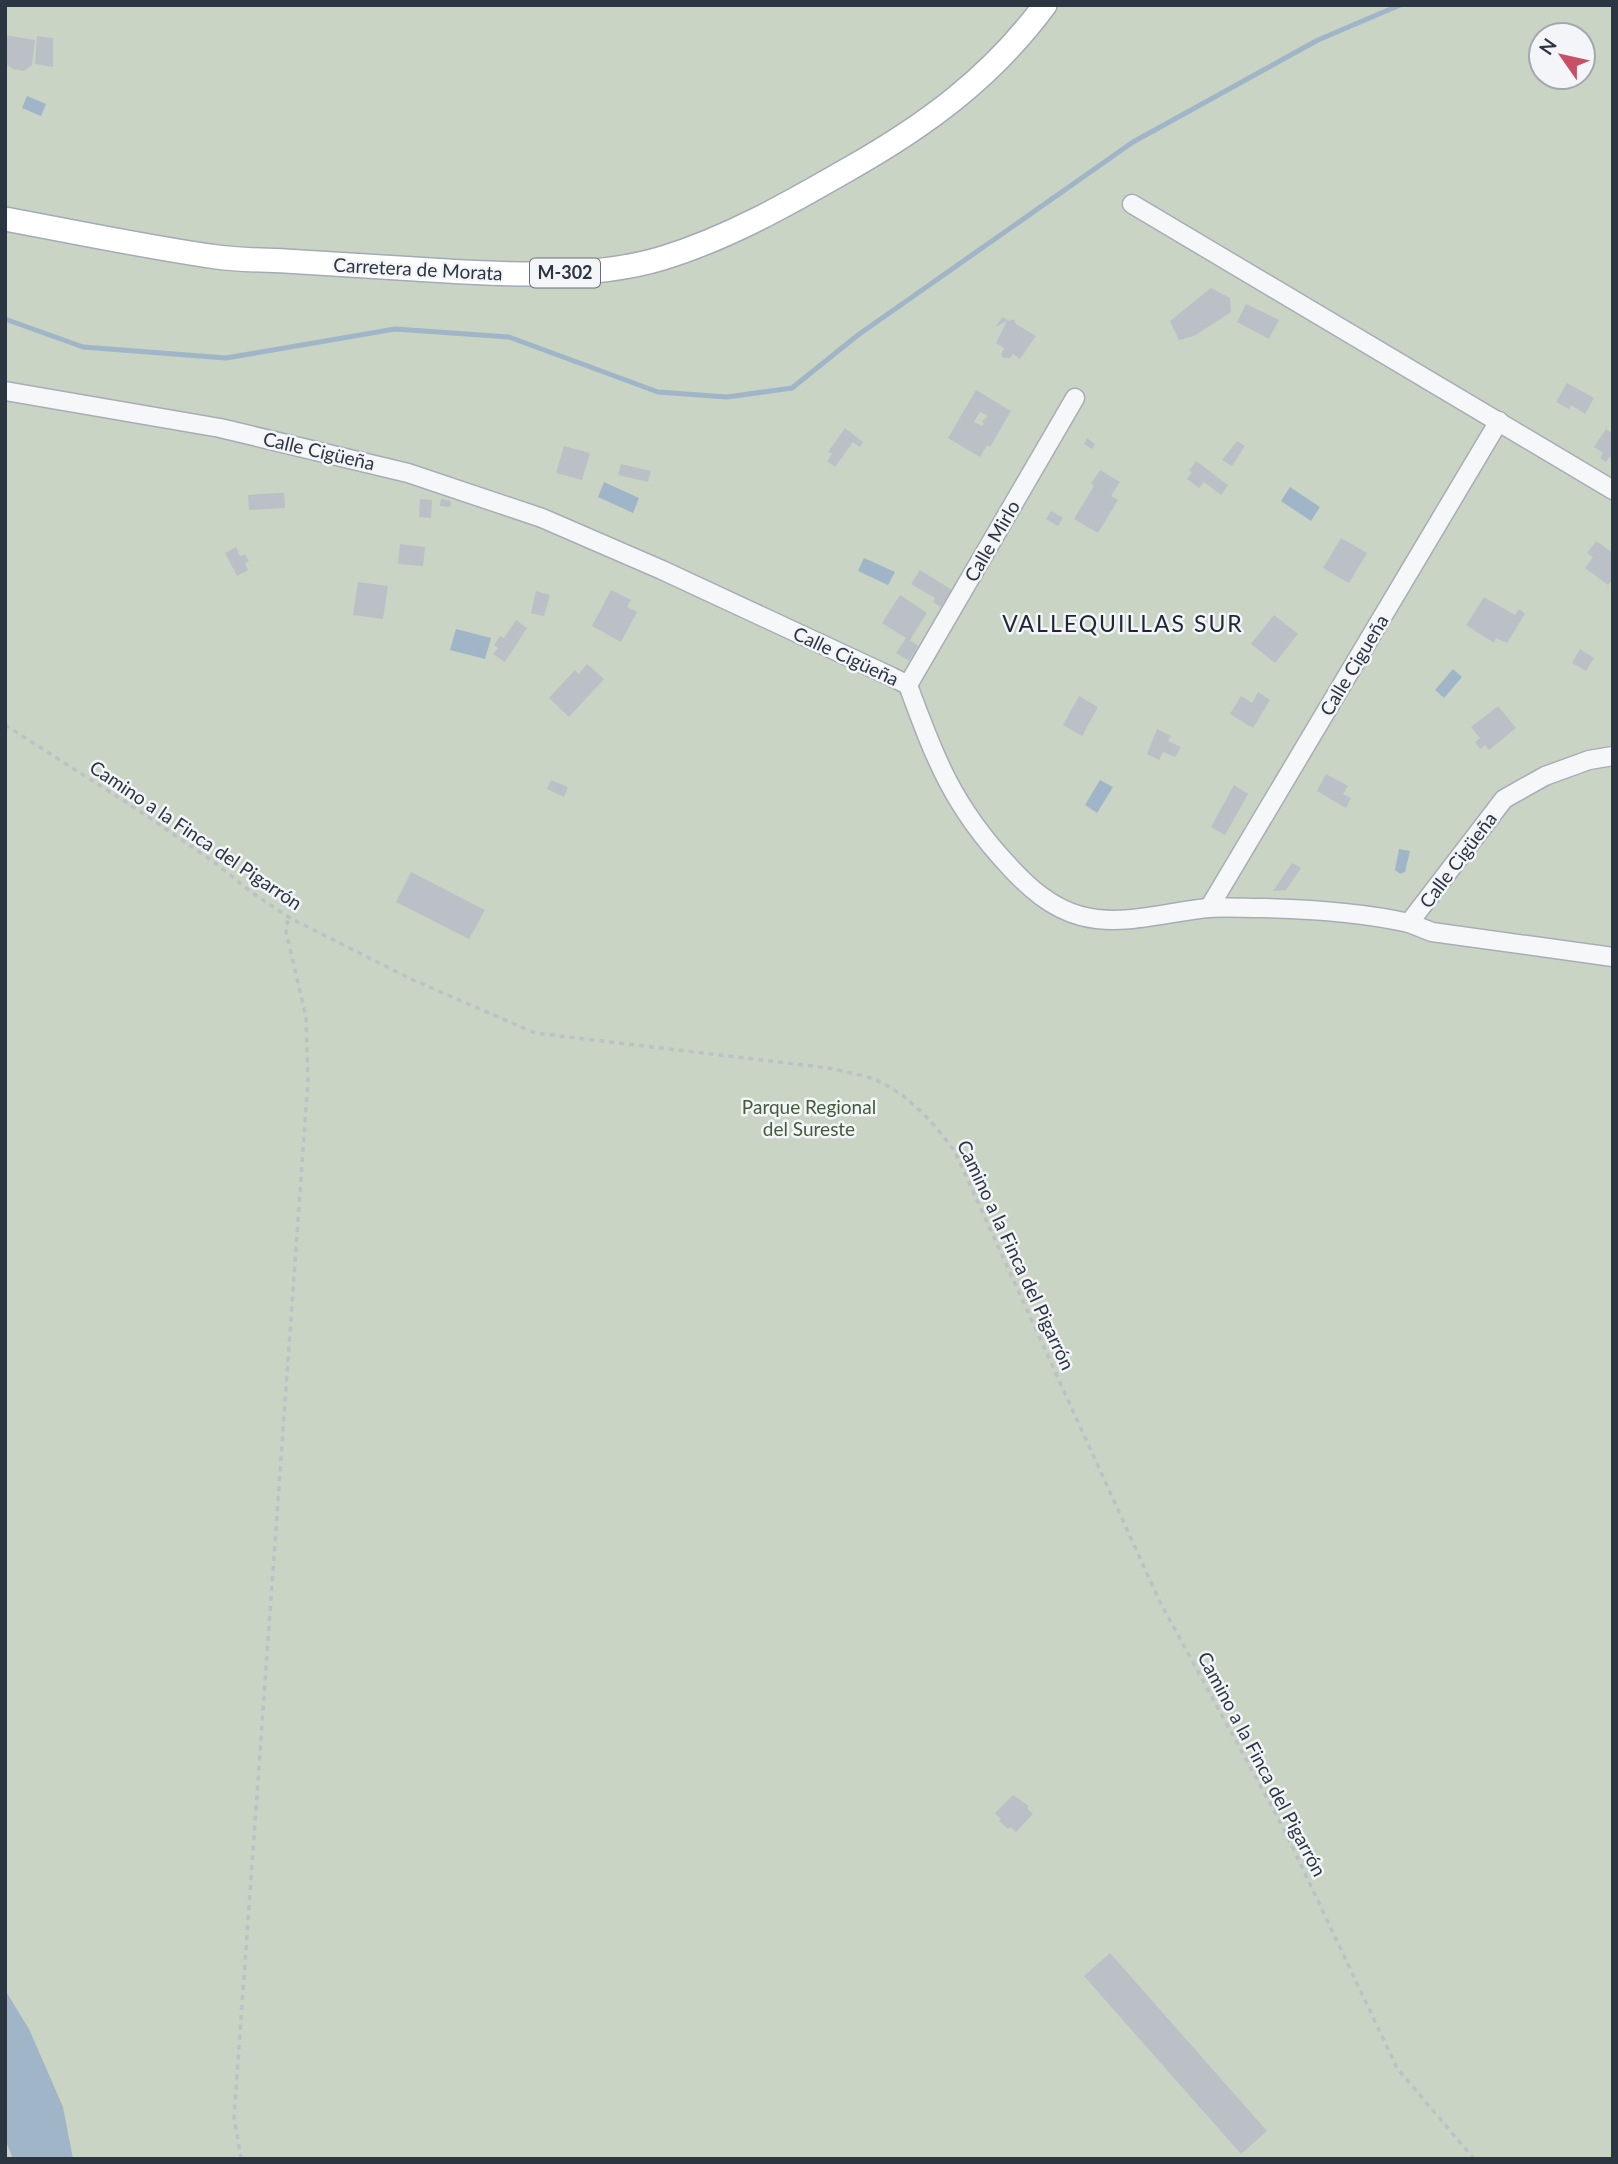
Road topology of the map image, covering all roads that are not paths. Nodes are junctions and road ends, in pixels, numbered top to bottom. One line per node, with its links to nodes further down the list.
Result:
1 (1045, 5): 3 (main road, Carretera de Morata / M-302)
2 (1132, 204): 6 (street)
3 (5, 219)
4 (5, 391): 8 (street, Calle Cigüeña)
5 (1075, 398): 8 (street, Calle Mirlo)
6 (1499, 421): 7 (street); 10 (street, Calle Cigueña)
7 (1613, 490)
8 (908, 685): 10 (street, Calle Cigüeña)
9 (1613, 756): 11 (street, Calle Cigüeña)
10 (1209, 908): 11 (street, Calle Cigüeña)
11 (1409, 923): 12 (street)
12 (1613, 957)

